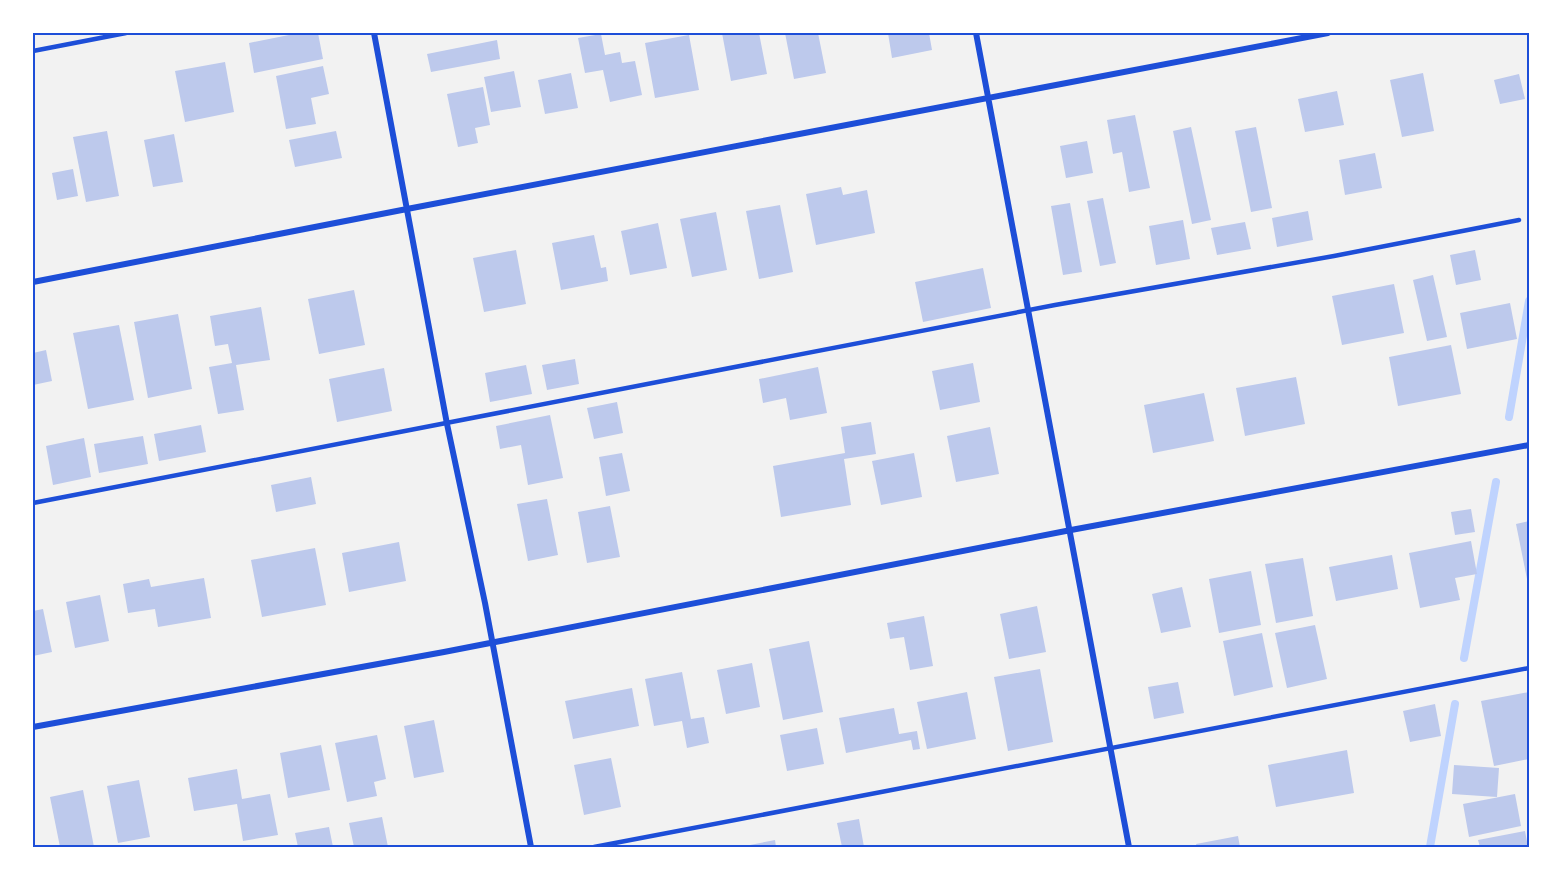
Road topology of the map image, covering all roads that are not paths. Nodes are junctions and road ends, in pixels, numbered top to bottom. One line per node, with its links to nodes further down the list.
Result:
1 (126, 33): 5 (lane)
2 (374, 33): 7 (street)
3 (976, 33): 6 (street)
4 (1329, 33): 6 (street)
5 (33, 51)
6 (989, 97): 7 (street); 10 (street)
7 (407, 208): 9 (street); 11 (street)
8 (1519, 220): 10 (lane)
9 (33, 282)
10 (1029, 311): 11 (lane); 14 (street)
11 (447, 424): 13 (lane); 15 (street)
12 (1529, 446): 14 (street)
13 (33, 503)
14 (1071, 530): 15 (street); 18 (street)
15 (492, 643): 17 (street); 19 (street)
16 (1529, 668): 18 (lane)
17 (33, 727)
18 (1112, 748): 20 (lane); 21 (street)
19 (531, 847)
20 (594, 847)
21 (1129, 847)

